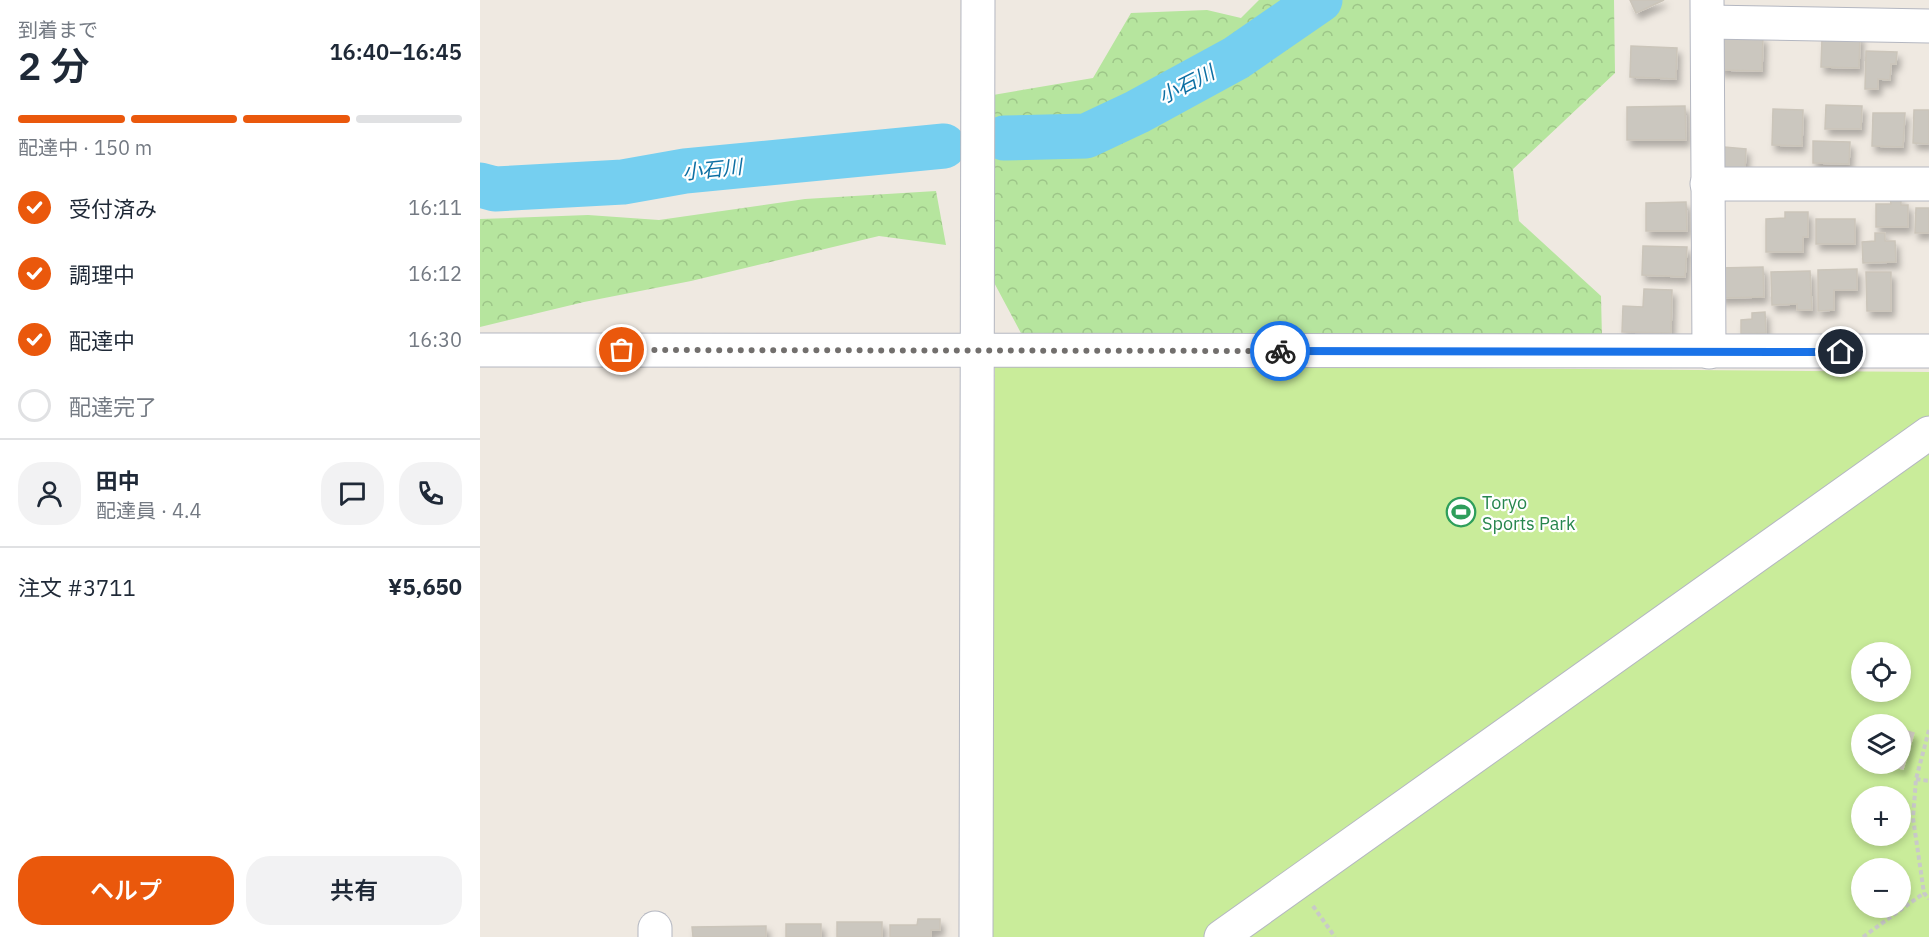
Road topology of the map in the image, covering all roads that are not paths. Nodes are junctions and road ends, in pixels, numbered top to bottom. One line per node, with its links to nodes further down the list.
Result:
1 (978, 0): 7 (street)
2 (1707, 11): 3 (street); 4 (street)
3 (1929, 26)
4 (1707, 184): 5 (street); 9 (street)
5 (1929, 184)
6 (480, 350): 7 (street)
7 (978, 351): 9 (street); 11 (street)
8 (1929, 351): 9 (street)
9 (1709, 352)
10 (1929, 434): 12 (street)
11 (976, 937)
12 (1221, 937)

